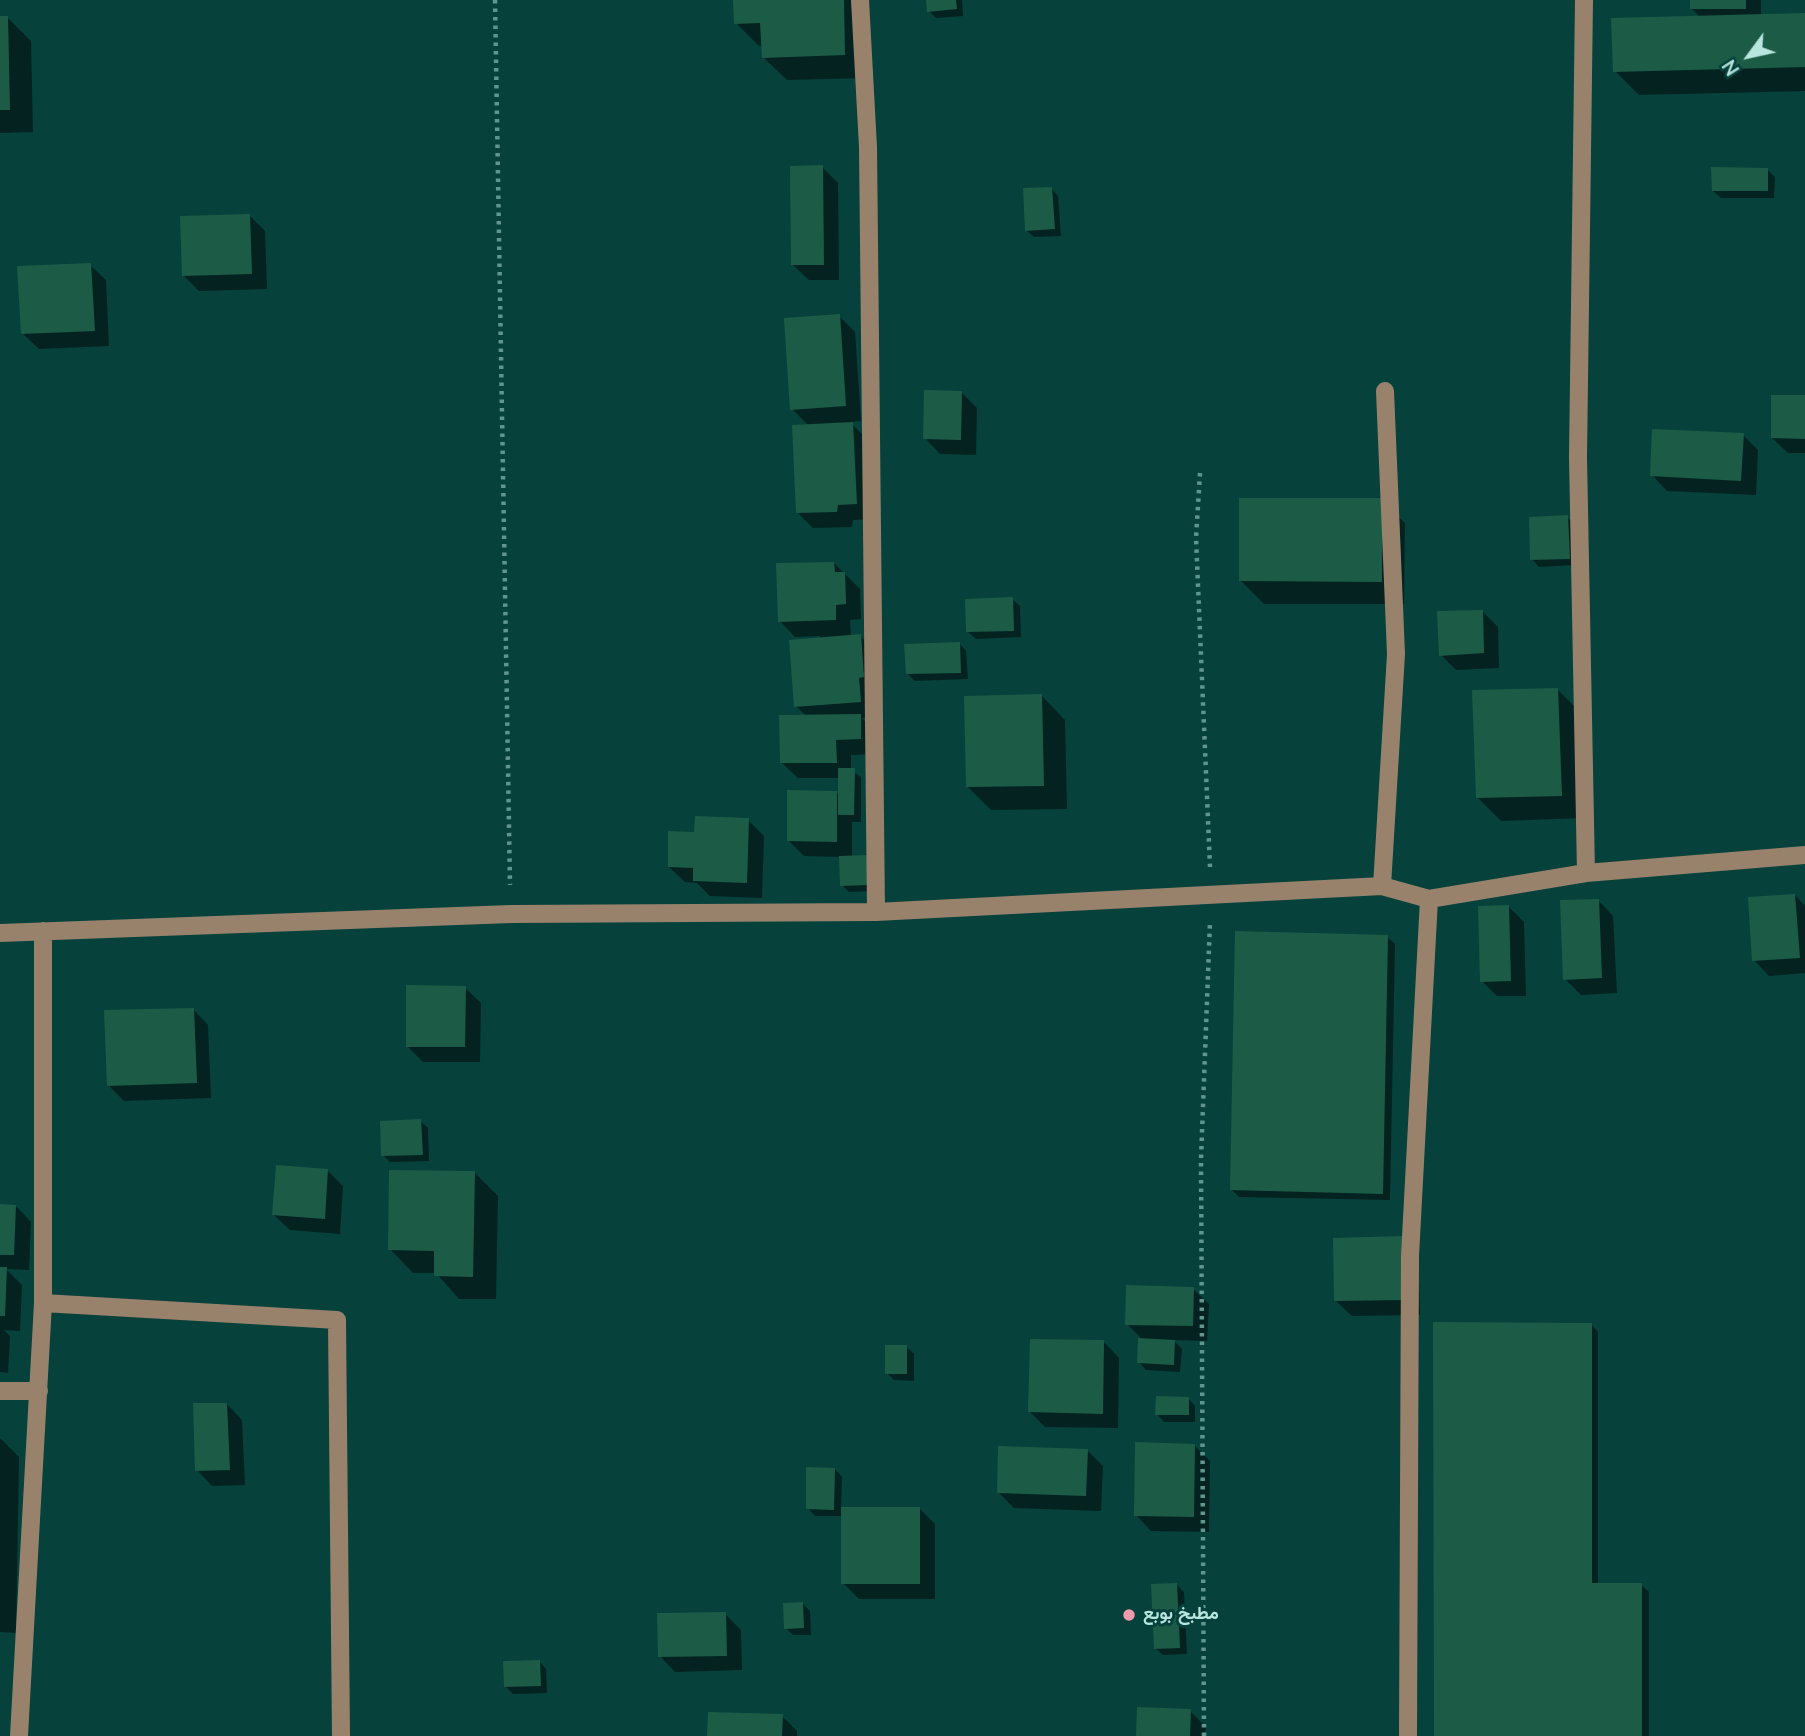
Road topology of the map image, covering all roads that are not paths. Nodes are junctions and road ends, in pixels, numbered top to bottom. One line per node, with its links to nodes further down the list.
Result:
1 (860, 0): 8 (street)
2 (1584, 0): 5 (street)
3 (1385, 391): 6 (street)
4 (1805, 855): 5 (street)
5 (1586, 873): 7 (street)
6 (1382, 886): 7 (street); 8 (street)
7 (1429, 899): 16 (street)
8 (876, 912): 9 (street)
9 (43, 931): 10 (street); 11 (street)
10 (0, 933)
11 (43, 1303): 13 (street); 15 (street)
12 (0, 1391): 13 (street)
13 (39, 1391): 14 (street)
14 (19, 1736)
15 (341, 1736)
16 (1408, 1736)

